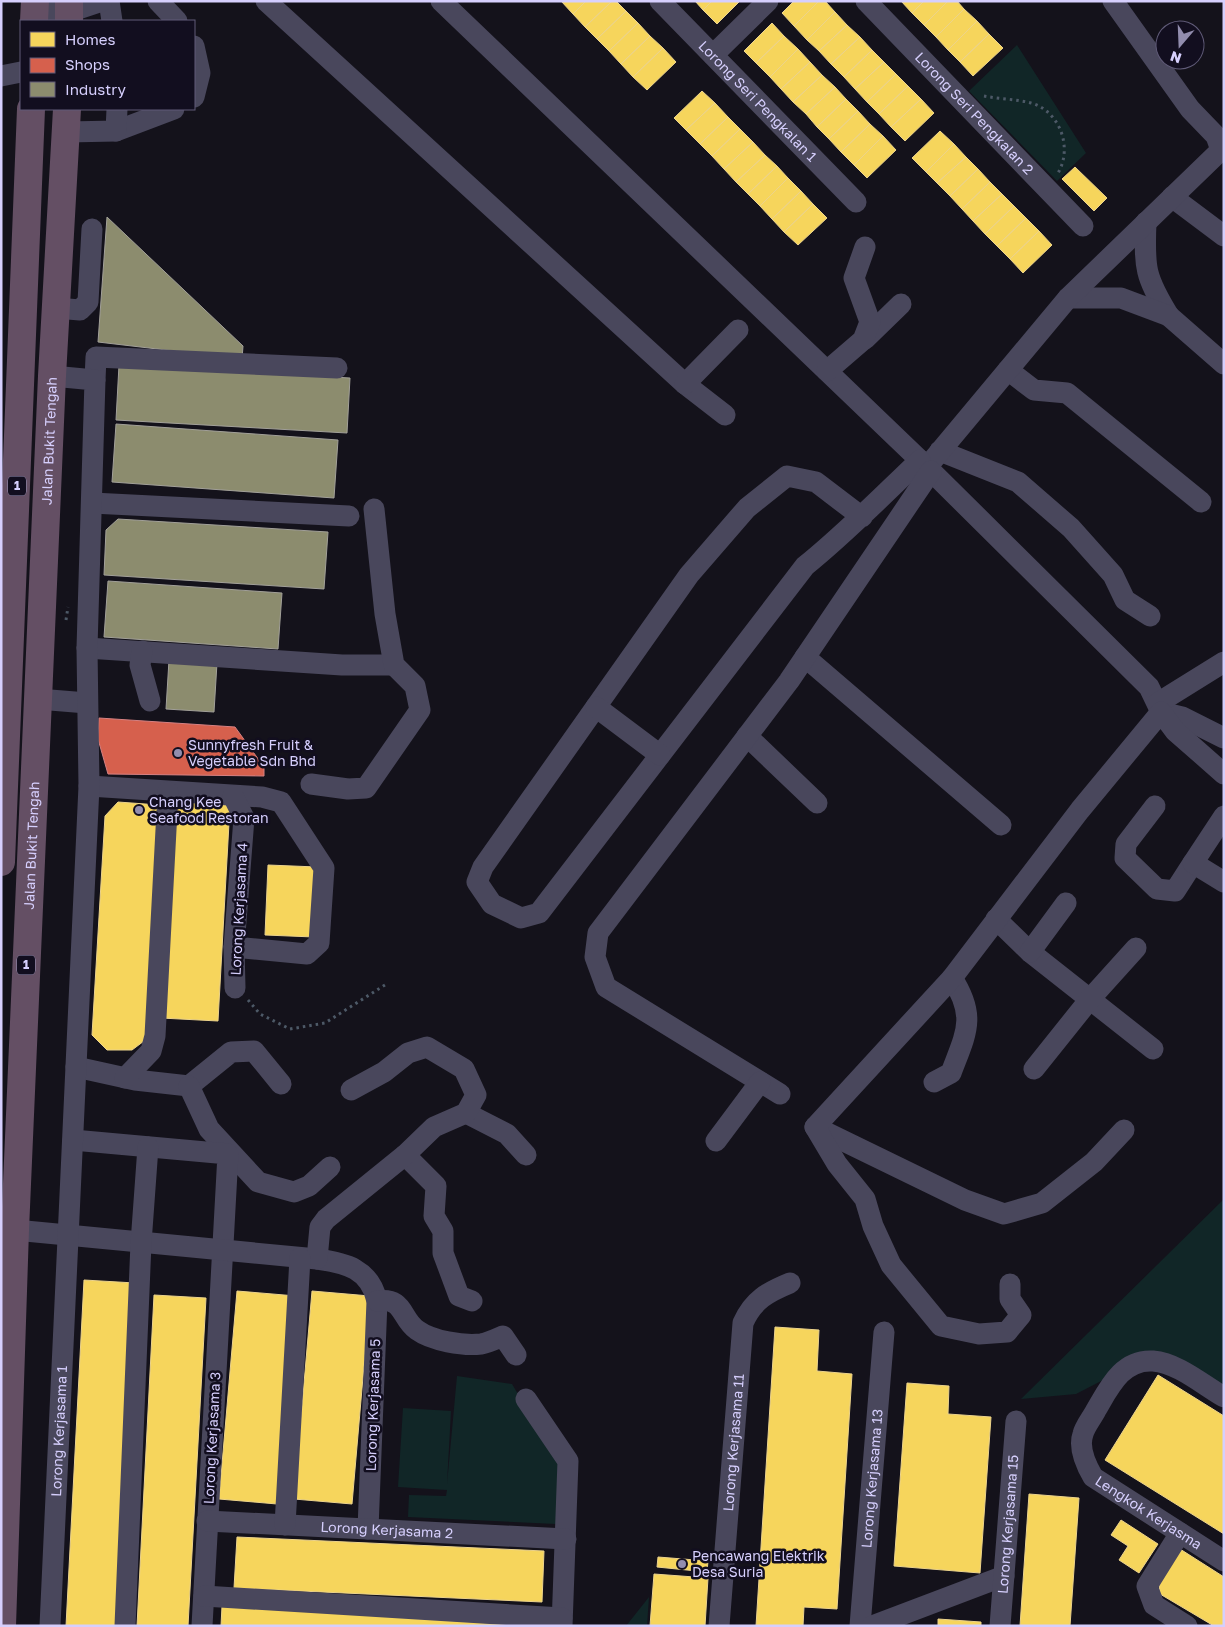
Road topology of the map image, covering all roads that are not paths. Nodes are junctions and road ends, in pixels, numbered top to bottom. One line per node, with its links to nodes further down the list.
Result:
1 (102, 1): 11 (street)
2 (109, 1): 12 (street)
3 (158, 1): 13 (street)
4 (266, 1): 42 (street)
5 (441, 1): 39 (street)
6 (660, 1): 15 (street, Lorong Seri Pengkalan 1)
7 (768, 1): 15 (street)
8 (866, 1): 26 (street, Lorong Seri Pengkalan 2)
9 (1113, 1): 22 (street)
10 (34, 11): 11 (street)
11 (69, 11)
12 (112, 20)
13 (176, 20)
14 (195, 50): 16 (street)
15 (713, 55): 24 (street, Lorong Seri Pengkalan 1)
16 (195, 93)
17 (31, 110): 51 (highway, 1)
18 (117, 110): 21 (street)
19 (171, 110): 21 (street)
20 (67, 121): 21 (street); 32 (highway, Jalan Bukit Tengah / 1)
21 (116, 131)
22 (1223, 150): 23 (street)
23 (1172, 197): 25 (street); 28 (street)
24 (856, 202)
25 (1146, 222): 30 (street); 33 (street)
26 (1082, 226)
27 (92, 229): 32 (street)
28 (1224, 236)
29 (865, 247): 35 (street)
30 (1068, 298): 33 (street); 38 (street)
31 (901, 304): 35 (street)
32 (56, 308): 40 (highway, Jalan Bukit Tengah / 1)
33 (1169, 316): 36 (street)
34 (738, 330): 42 (street)
35 (863, 340): 39 (street)
36 (1224, 364)
37 (337, 368): 41 (street, Lorong Kerjasama 1)
38 (1008, 370): 44 (street); 45 (street)
39 (827, 371): 44 (street)
40 (52, 376): 41 (street); 57 (highway, Jalan Bukit Tengah / 1)
41 (95, 380): 46 (street, Lorong Kerjasama 1)
42 (685, 384): 43 (street)
43 (725, 415)
44 (930, 462): 49 (street); 50 (street); 54 (street); 61 (street)
45 (1201, 502)
46 (92, 504): 48 (street); 52 (street, Lorong Kerjasama 1)
47 (374, 509): 56 (street)
48 (348, 516)
49 (862, 517): 60 (street); 64 (street)
50 (1150, 616)
51 (6, 642): 74 (highway, 1)
52 (87, 648): 53 (street); 59 (street, Lorong Kerjasama 1)
53 (142, 652): 56 (street); 58 (street)
54 (805, 657): 62 (street); 73 (street)
55 (1224, 662): 61 (street)
56 (394, 665): 66 (street)
57 (38, 699): 59 (street); 104 (highway, Jalan Bukit Tengah / 1)
58 (150, 702)
59 (87, 703): 67 (street, Lorong Kerjasama 1)
60 (596, 707): 64 (street); 64 (street)
61 (1159, 707): 63 (street); 65 (street); 78 (street)
62 (747, 736): 70 (street); 89 (street)
63 (1224, 738)
64 (660, 755)
65 (1224, 774)
66 (311, 784)
67 (89, 786): 68 (street); 86 (street, Lorong Kerjasama 1)
68 (168, 792): 69 (street); 88 (street)
69 (233, 796): 79 (street, Lorong Kerjasama 4); 79 (street)
70 (816, 803)
71 (1155, 806): 75 (street)
72 (1224, 816): 75 (street)
73 (1001, 826)
74 (1, 862)
75 (1193, 863): 76 (street)
76 (1224, 882)
77 (1066, 903): 81 (street)
78 (996, 919): 81 (street); 82 (street)
79 (234, 947): 83 (street, Lorong Kerjasama 4)
80 (1136, 948): 84 (street)
81 (1030, 952): 84 (street)
82 (952, 978): 90 (street); 96 (street)
83 (235, 988)
84 (1090, 999): 85 (street); 87 (street)
85 (1153, 1048)
86 (76, 1067): 88 (street); 98 (street, Lorong Kerjasama 1)
87 (1034, 1069)
88 (125, 1078): 92 (street)
89 (760, 1082): 94 (street); 99 (street)
90 (934, 1082)
91 (281, 1084): 92 (street)
92 (189, 1086): 103 (street)
93 (351, 1090): 95 (street)
94 (780, 1094)
95 (466, 1113): 101 (street); 102 (street)
96 (815, 1127): 97 (street); 110 (street)
97 (1124, 1130)
98 (73, 1140): 100 (street); 105 (street, Lorong Kerjasama 1)
99 (716, 1141)
100 (148, 1147): 106 (street); 107 (street, Lorong Kerjasama 3)
101 (405, 1155): 108 (street); 112 (street)
102 (526, 1155)
103 (330, 1167)
104 (15, 1230): 105 (street); 126 (highway, Jalan Bukit Tengah / 1)
105 (68, 1236): 106 (street); 128 (street, Lorong Kerjasama 1)
106 (141, 1243): 107 (street); 129 (street)
107 (223, 1250): 108 (street); 118 (street, Lorong Kerjasama 3)
108 (308, 1259): 111 (street); 119 (street)
109 (790, 1283): 131 (street, Lorong Kerjasama 11)
110 (1010, 1284)
111 (374, 1292): 114 (street); 120 (street, Lorong Kerjasama 5)
112 (472, 1301)
113 (884, 1332): 132 (street, Lorong Kerjasama 13)
114 (516, 1355)
115 (1224, 1397): 121 (street, Lengkok Kerjasma)
116 (526, 1399): 122 (street)
117 (1016, 1422): 124 (street, Lorong Kerjasama 15)
118 (207, 1521): 119 (street, Lorong Kerjasama 2); 125 (street, Lorong Kerjasama 3)
119 (286, 1525): 120 (street, Lorong Kerjasama 2)
120 (368, 1529): 122 (street, Lorong Kerjasama 2)
121 (1180, 1533): 123 (street, Lengkok Kerjasma); 135 (street)
122 (566, 1539): 127 (street)
123 (1224, 1561)
124 (1004, 1576): 133 (street); 134 (street, Lorong Kerjasama 15)
125 (204, 1596): 127 (street); 130 (street, Lorong Kerjasama 3)
126 (3, 1622)
127 (562, 1622)
128 (50, 1626)
129 (125, 1626)
130 (202, 1626)
131 (719, 1626)
132 (860, 1626)
133 (872, 1626)
134 (1000, 1626)
135 (1187, 1626)

